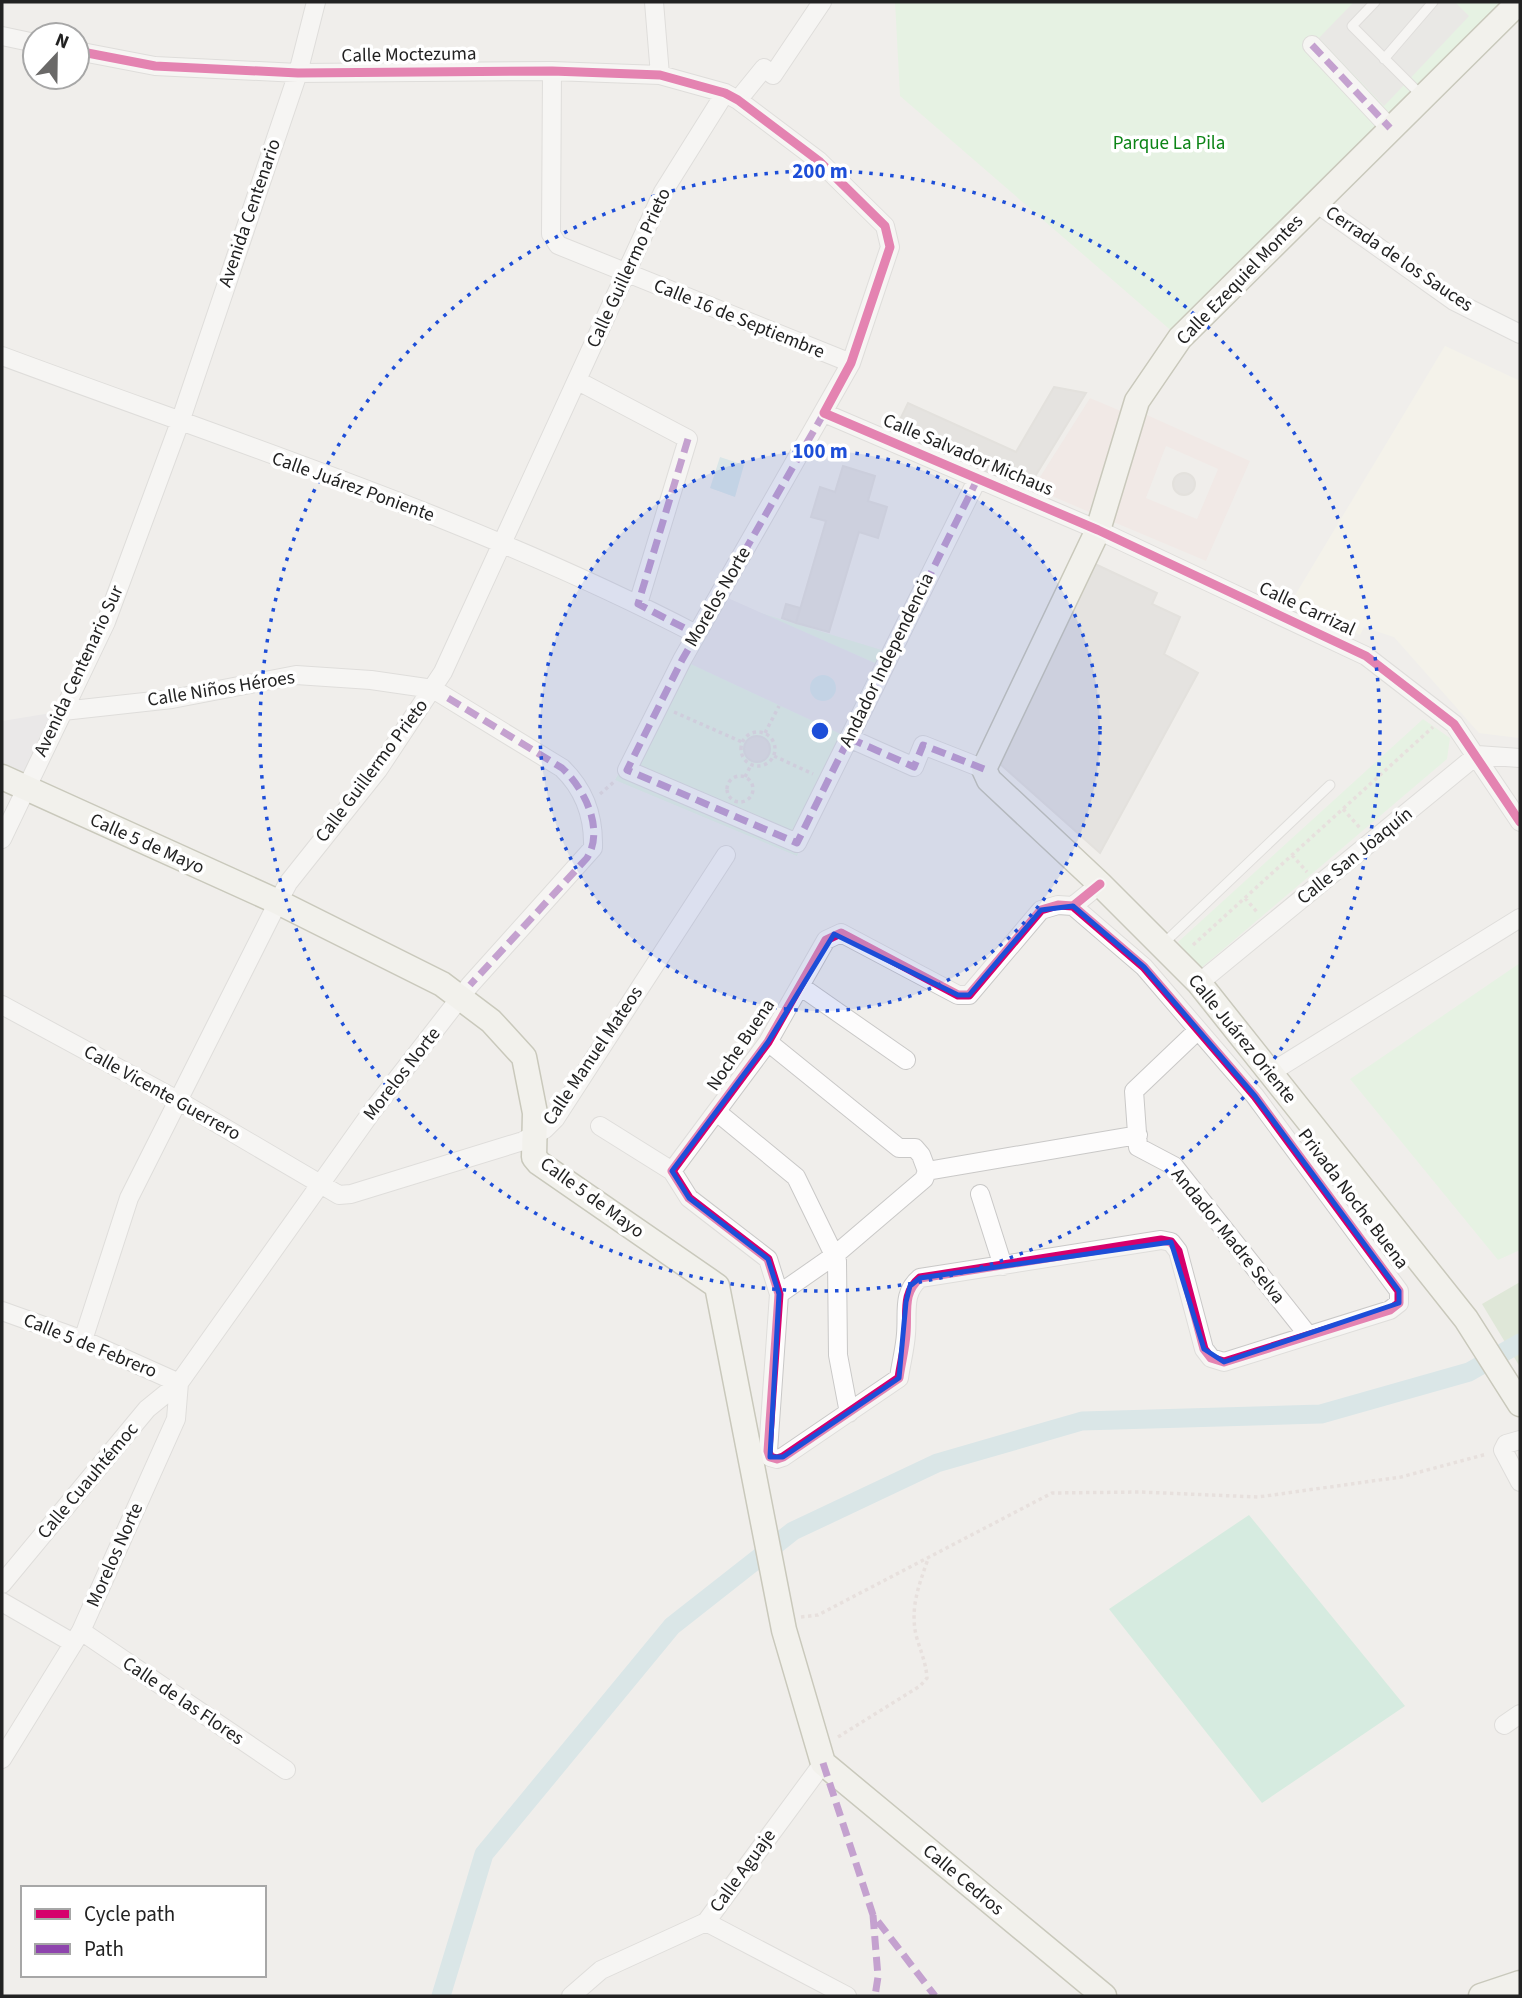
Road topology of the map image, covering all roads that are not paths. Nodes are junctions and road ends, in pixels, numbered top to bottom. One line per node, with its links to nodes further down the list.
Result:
1 (316, 2): 13 (street, Avenida Centenario)
2 (654, 2): 14 (street)
3 (821, 2): 15 (street, Calle Guillermo Prieto)
4 (1375, 2): 11 (lane)
5 (1433, 2): 11 (lane)
6 (1513, 2): 16 (street, Calle Ezequiel Montes)
7 (2, 38): 8 (street)
8 (21, 41)
9 (1312, 45): 17 (street)
10 (91, 54): 13 (street, Calle Moctezuma)
11 (1384, 59): 16 (lane)
12 (552, 71): 13 (street, Calle Moctezuma); 14 (street, Calle Moctezuma); 19 (street, Calle 16 de Septiembre)
13 (298, 73): 25 (street, Avenida Centenario)
14 (660, 75): 15 (street, Calle Moctezuma)
15 (732, 96): 19 (street, Calle Guillermo Prieto); 22 (street, Morelos Norte)
16 (1421, 96): 17 (street, Calle Ezequiel Montes)
17 (1390, 128): 18 (street, Calle Ezequiel Montes)
18 (1316, 203): 20 (street, Cerrada de los Sauces); 27 (street, Calle Ezequiel Montes)
19 (625, 274): 22 (street, Calle 16 de Septiembre); 23 (street, Calle Guillermo Prieto)
20 (1520, 334)
21 (2, 356): 25 (street, Calle Juárez Poniente)
22 (851, 363): 24 (street, Morelos Norte)
23 (578, 381): 28 (street, Calle Guillermo Prieto); 29 (street)
24 (824, 413): 26 (street, Calle Salvador Michaus); 30 (street, Morelos Norte)
25 (180, 422): 28 (street, Calle Juárez Poniente); 32 (street, Avenida Centenario Sur)
26 (978, 478): 27 (street, Calle Salvador Michaus); 33 (street, Andador Independencia)
27 (1098, 530): 34 (street, Calle Carrizal); 36 (street, Calle Ezequiel Montes)
28 (503, 542): 29 (street, Calle Juárez Poniente); 31 (street, Calle Guillermo Prieto)
29 (638, 604): 30 (street, Calle Juárez Poniente)
30 (696, 634): 43 (street, Morelos Norte)
31 (433, 689): 32 (street, Calle Niños Héroes); 40 (street, Calle Niños Héroes); 46 (street, Calle Guillermo Prieto)
32 (63, 711): 39 (street, Avenida Centenario Sur)
33 (849, 738): 36 (street); 43 (street, Andador Independencia)
34 (1477, 755): 35 (street); 41 (street, Calle Carrizal); 50 (street, Calle San Joaquín)
35 (1520, 758)
36 (984, 769): 45 (street, Calle Juárez Oriente)
37 (2, 777): 39 (street, Calle 5 de Mayo)
38 (1330, 785): 49 (lane)
39 (24, 789): 42 (street, Avenida Centenario Sur); 46 (street, Calle 5 de Mayo)
40 (588, 805): 52 (street, Morelos Norte)
41 (1520, 822)
42 (2, 839)
43 (797, 842)
44 (726, 855): 61 (street, Calle Manuel Mateos)
45 (1100, 884): 47 (street, Noche Buena); 49 (street, Calle Juárez Oriente)
46 (278, 902): 52 (street, Calle 5 de Mayo); 58 (street, Calle Guillermo Prieto)
47 (1073, 906): 51 (street, Noche Buena); 54 (street, Privada Noche Buena)
48 (1520, 918): 57 (street)
49 (1169, 953): 50 (street, Calle Juárez Oriente)
50 (1199, 983): 57 (street, Calle Juárez Oriente)
51 (800, 986): 55 (street, Noche Buena); 56 (street)
52 (461, 998): 61 (street, Calle 5 de Mayo); 65 (street, Morelos Norte)
53 (2, 1005): 58 (street, Calle Vicente Guerrero)
54 (1198, 1030): 62 (street); 71 (street, Privada Noche Buena)
55 (768, 1042): 59 (street, Noche Buena); 64 (street)
56 (906, 1060)
57 (1270, 1073): 74 (street, Calle Juárez Oriente)
58 (179, 1101): 65 (street, Calle Vicente Guerrero); 72 (street, Calle Guillermo Prieto)
59 (717, 1112): 63 (street, Noche Buena); 67 (street)
60 (600, 1126): 63 (street)
61 (534, 1135): 65 (street, Calle Manuel Mateos); 83 (street, Calle 5 de Mayo)
62 (1138, 1141): 64 (street); 71 (street, Andador Madre Selva)
63 (672, 1171): 69 (street)
64 (928, 1171): 67 (street)
65 (320, 1184): 73 (street, Morelos Norte)
66 (979, 1195): 68 (street)
67 (835, 1255): 69 (street); 75 (street)
68 (1003, 1266): 71 (street, Privada Noche Buena); 75 (street, Privada Noche Buena)
69 (779, 1294): 75 (street, Privada Noche Buena)
70 (2, 1311): 72 (street, Calle 5 de Febrero)
71 (1308, 1335)
72 (83, 1340): 73 (street, Calle 5 de Febrero)
73 (178, 1383): 78 (street, Calle Cuauhtémoc); 80 (street, Morelos Norte)
74 (1520, 1404)
75 (849, 1413)
76 (1520, 1440): 77 (street)
77 (1520, 1482)
78 (2, 1584)
79 (2, 1602): 80 (street, Calle de las Flores)
80 (77, 1637): 84 (street, Morelos Norte); 85 (street, Calle de las Flores)
81 (1520, 1714): 82 (street)
82 (1504, 1725)
83 (820, 1756): 86 (street, Calle Aguaje); 90 (street, Calle Cedros)
84 (2, 1759)
85 (286, 1770)
86 (706, 1922): 88 (street, Calle Aguaje); 89 (street)
87 (1520, 1983): 91 (street)
88 (571, 1996)
89 (847, 1996)
90 (1104, 1996)
91 (1481, 1996)

